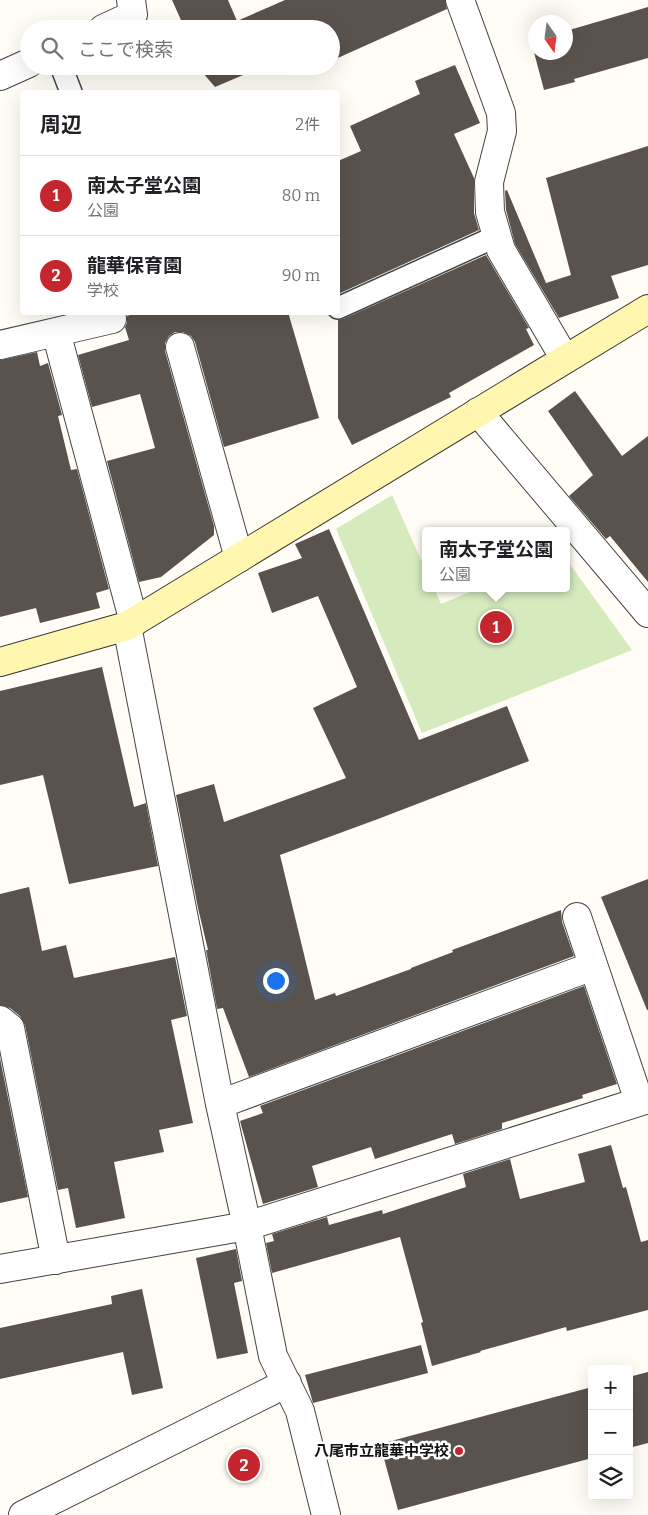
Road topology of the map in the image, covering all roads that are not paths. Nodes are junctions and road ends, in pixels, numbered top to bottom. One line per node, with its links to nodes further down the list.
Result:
1 (132, 0): 3 (street)
2 (460, 0): 8 (street)
3 (122, 20)
4 (20, 67): 6 (street)
5 (64, 75): 7 (lane)
6 (0, 76)
7 (70, 90)
8 (497, 236): 9 (lane); 15 (street)
9 (340, 307)
10 (648, 309): 15 (street)
11 (112, 319): 12 (street)
12 (56, 332): 13 (street); 19 (street)
13 (0, 345)
14 (180, 347): 17 (street)
15 (566, 359): 16 (street)
16 (478, 412): 17 (street); 18 (street)
17 (239, 558): 19 (street)
18 (646, 607)
19 (131, 624): 20 (street); 25 (street)
20 (0, 662)
21 (577, 917): 22 (street)
22 (594, 966): 24 (street); 25 (street)
23 (0, 1020): 27 (street)
24 (644, 1100): 26 (street)
25 (220, 1104): 26 (street)
26 (247, 1226): 27 (street); 29 (street)
27 (56, 1260): 28 (street)
28 (0, 1269)
29 (287, 1384): 30 (street); 31 (street)
30 (24, 1514)
31 (326, 1515)

